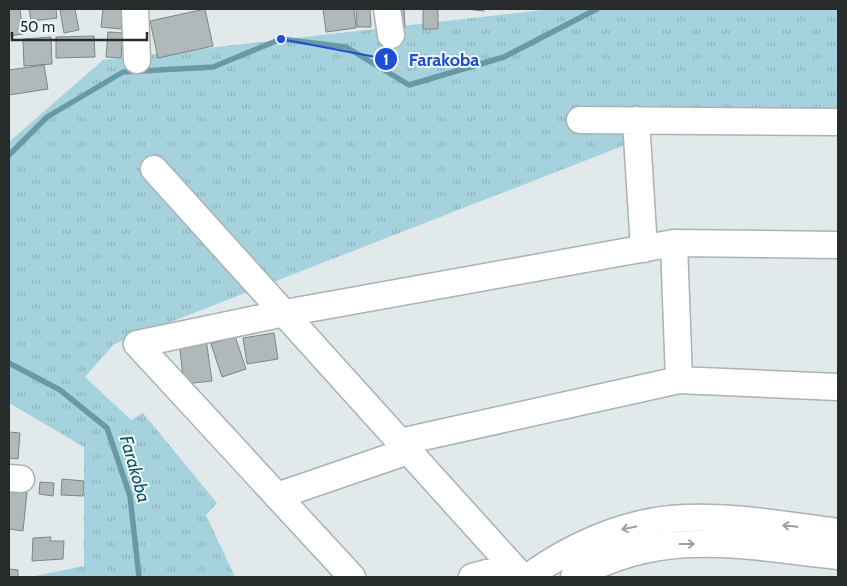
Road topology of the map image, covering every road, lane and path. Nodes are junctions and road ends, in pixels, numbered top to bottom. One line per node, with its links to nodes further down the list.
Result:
1 (135, 9): 4 (street)
2 (388, 9): 3 (street)
3 (391, 35)
4 (137, 60)
5 (580, 120): 6 (street)
6 (636, 120): 7 (street); 11 (street)
7 (838, 122)
8 (154, 169): 12 (street)
9 (674, 243): 10 (street); 11 (street); 13 (street)
10 (838, 244)
11 (644, 249): 12 (street)
12 (285, 313): 15 (street); 16 (street)
13 (679, 380): 14 (street); 15 (street)
14 (838, 387)
15 (404, 447): 16 (street); 19 (street)
16 (277, 496): 20 (street)
17 (838, 532): 19 (street, one-way to 19)
18 (838, 556): 22 (street, one-way to 18)
19 (521, 573): 21 (street)
20 (352, 577)
21 (472, 577)
22 (574, 577)

